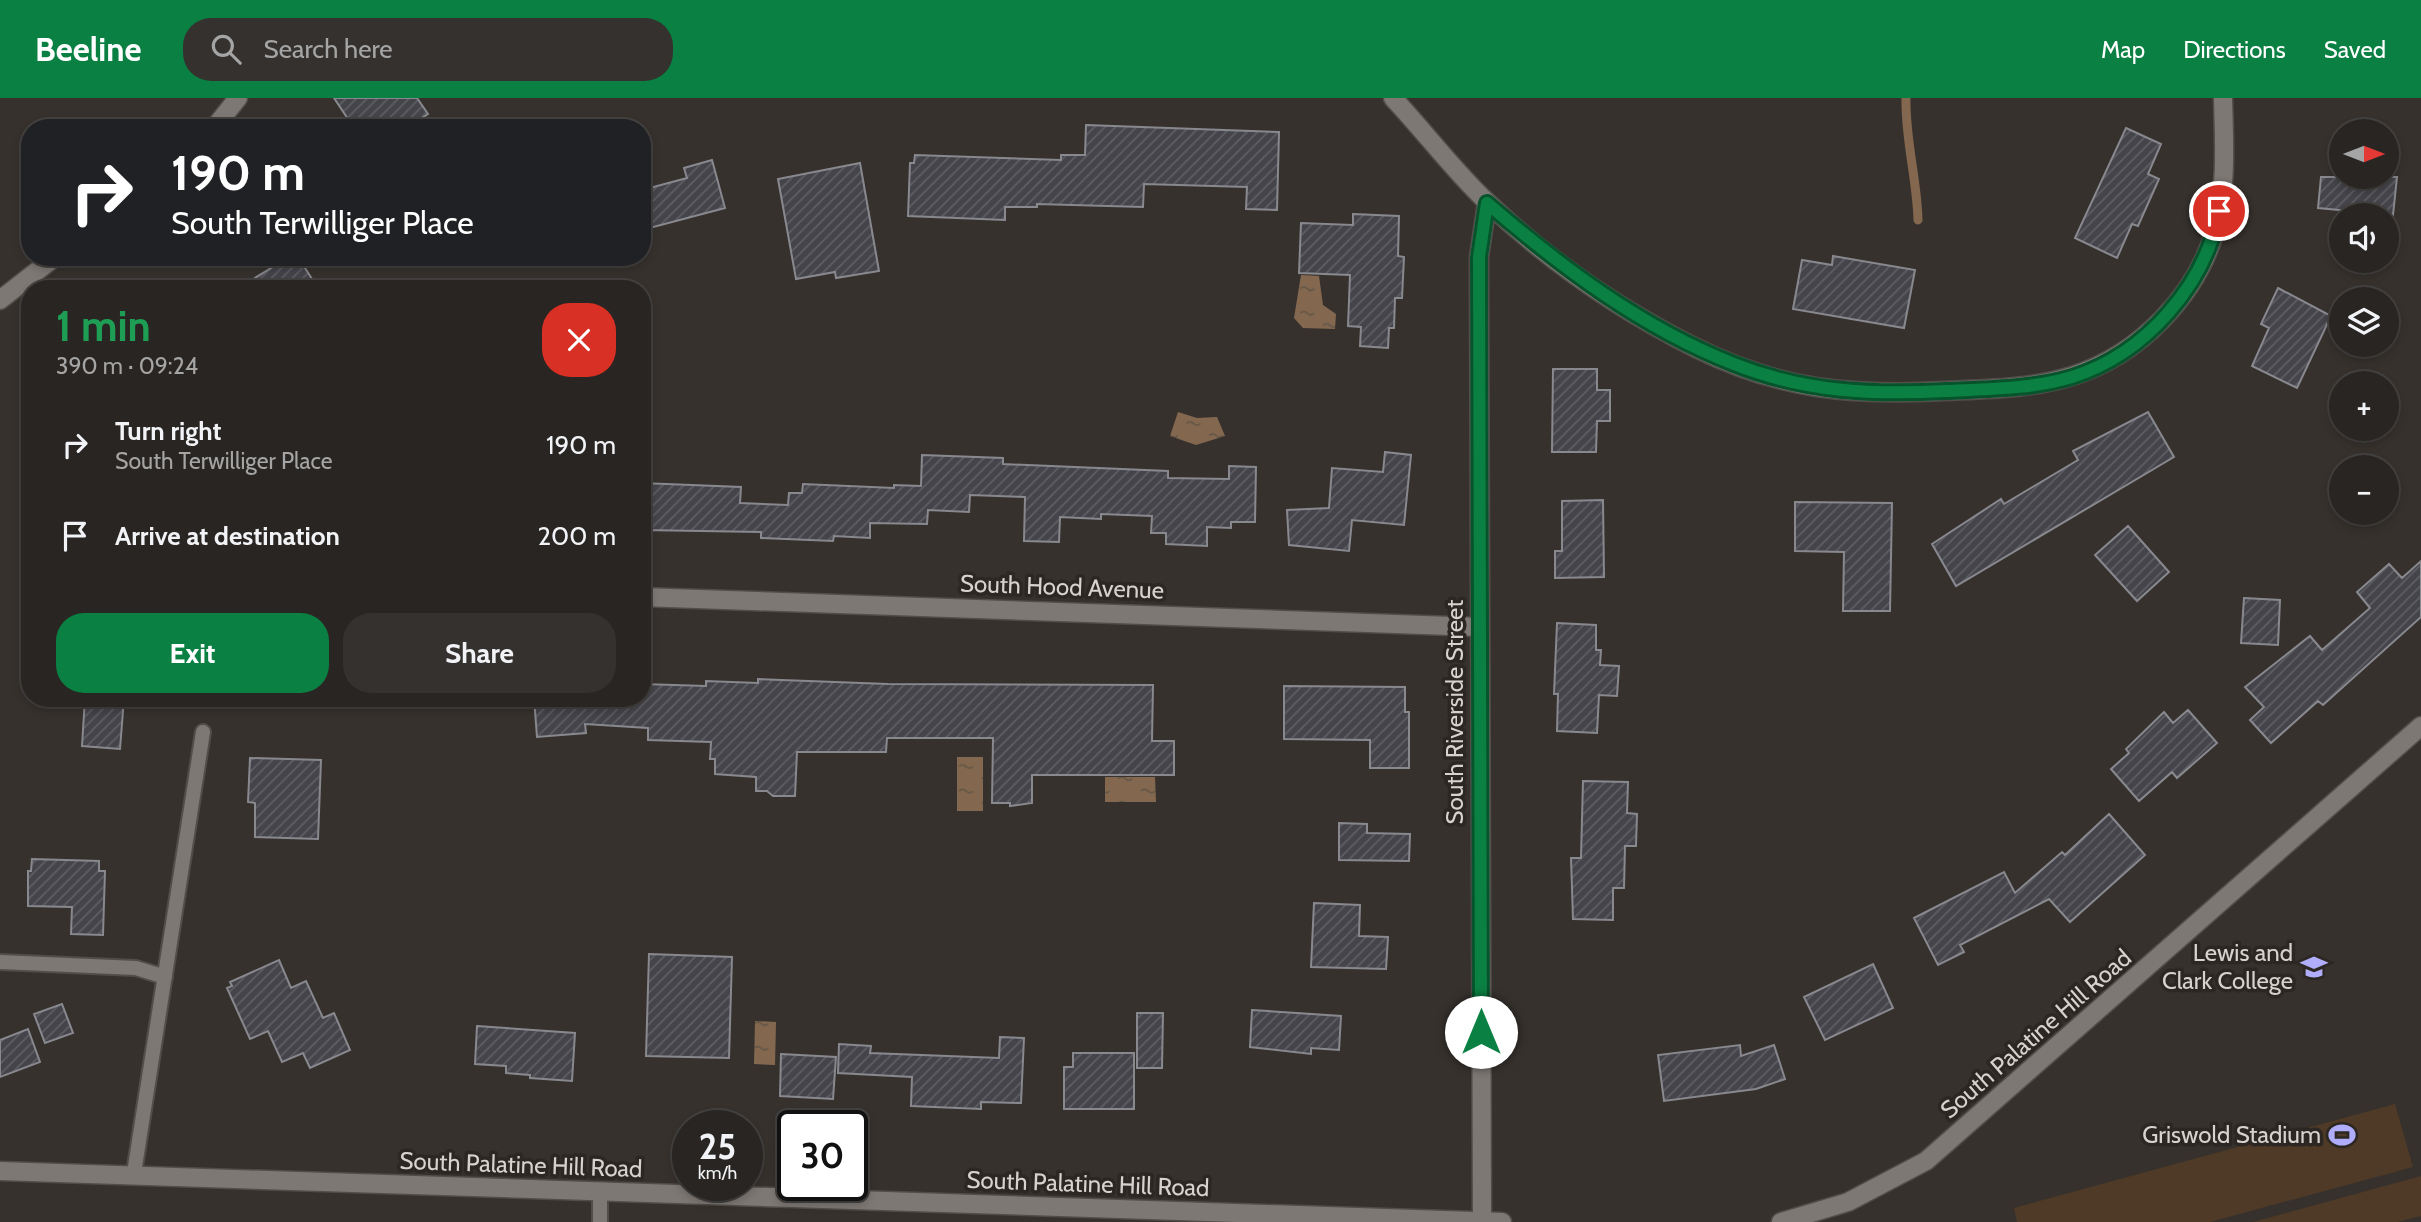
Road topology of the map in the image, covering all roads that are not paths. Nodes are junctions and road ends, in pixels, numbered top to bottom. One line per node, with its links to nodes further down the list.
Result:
1 (238, 98): 4 (street)
2 (1394, 98): 5 (street)
3 (2223, 98): 5 (street)
4 (221, 119)
5 (1487, 203): 11 (street, South Riverside Street)
6 (43, 266): 7 (street)
7 (26, 280)
8 (21, 284): 9 (street)
9 (0, 300)
10 (651, 597): 11 (street, South Hood Avenue)
11 (1479, 627): 21 (street, South Riverside Street)
12 (2421, 726): 19 (street, South Palatine Hill Road)
13 (203, 732): 15 (lane)
14 (0, 962): 15 (lane)
15 (165, 977): 17 (lane)
16 (0, 1171): 17 (street, South Palatine Hill Road)
17 (134, 1173): 18 (street, South Palatine Hill Road)
18 (600, 1192): 20 (lane); 21 (street, South Palatine Hill Road)
19 (1787, 1221)
20 (600, 1222)
21 (1482, 1222): 22 (street, South Palatine Hill Road)
22 (1502, 1222)

